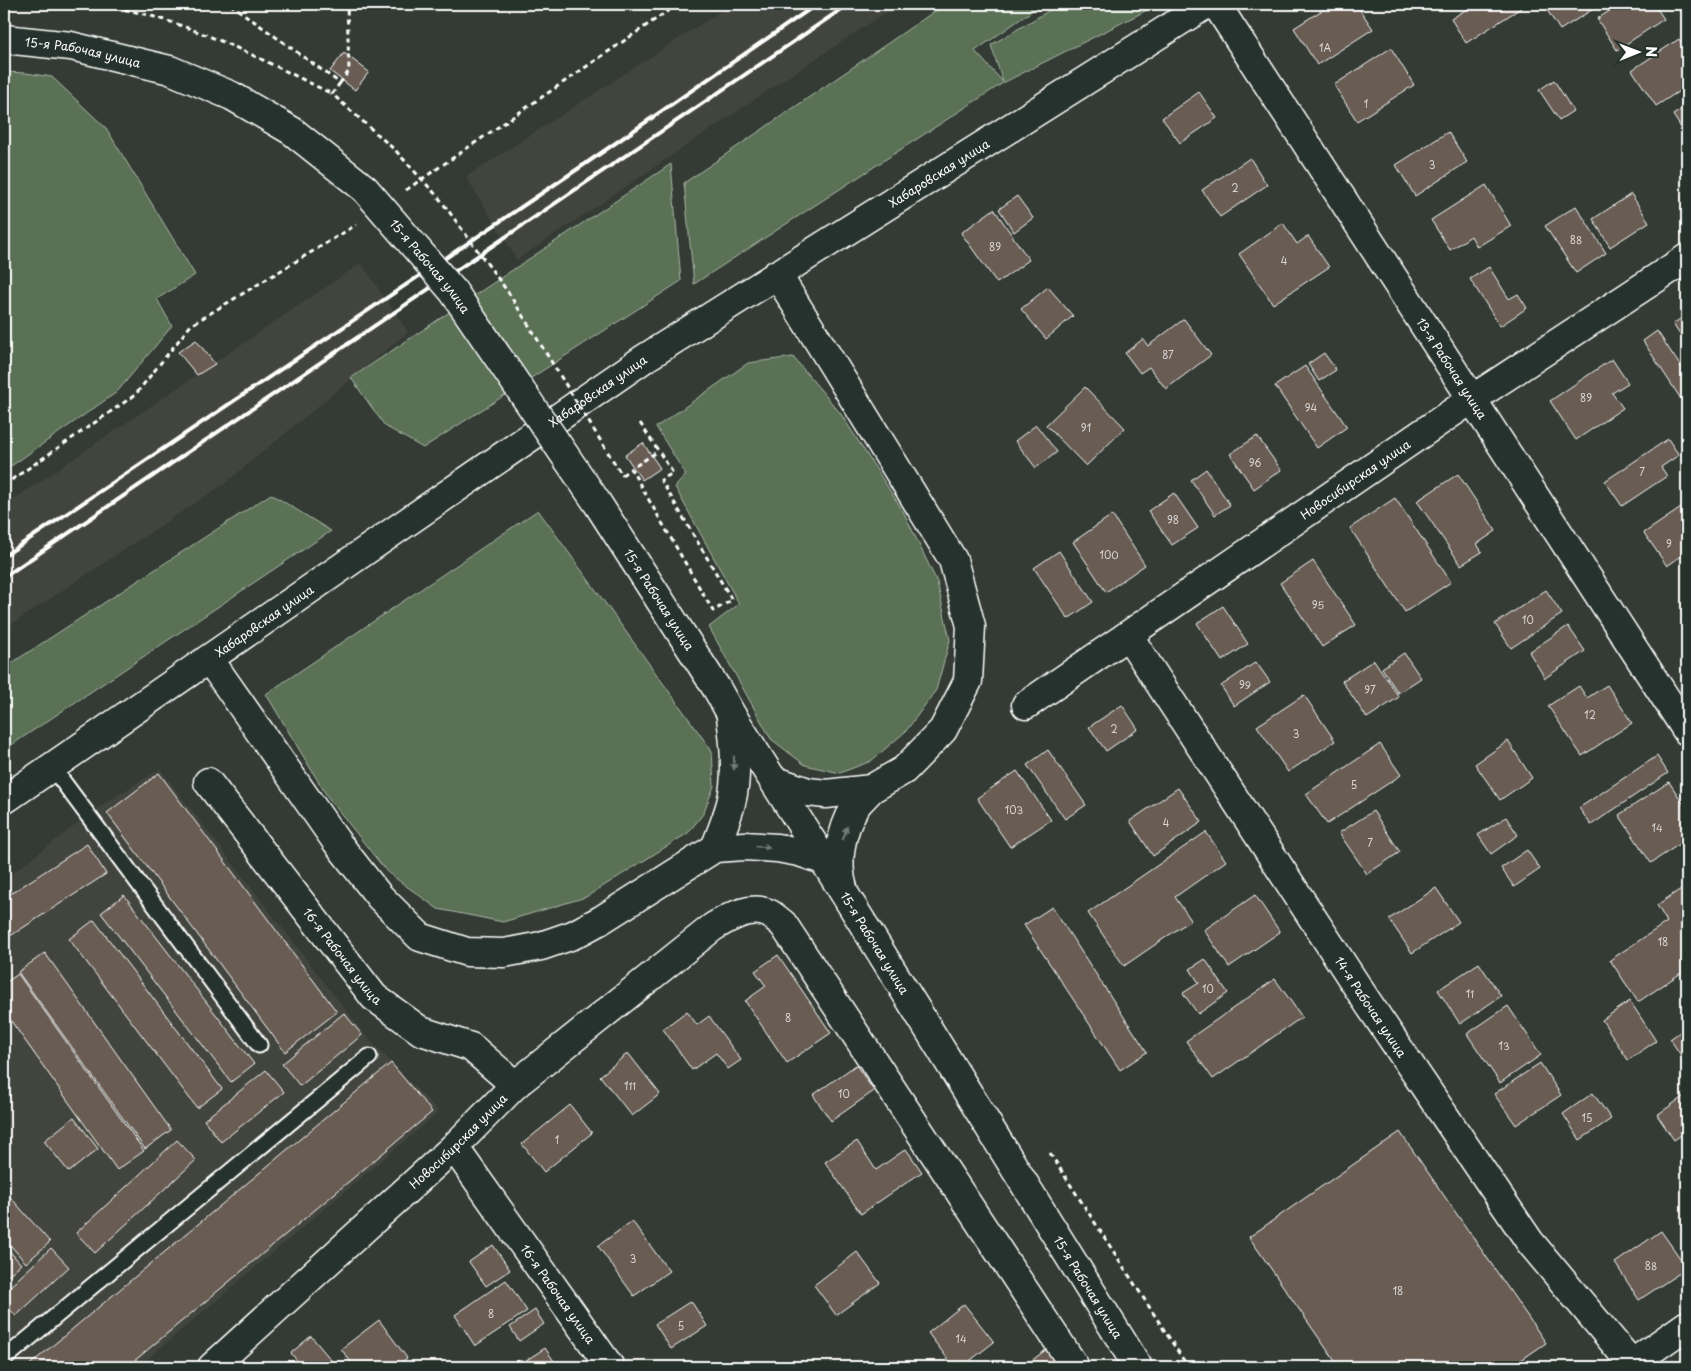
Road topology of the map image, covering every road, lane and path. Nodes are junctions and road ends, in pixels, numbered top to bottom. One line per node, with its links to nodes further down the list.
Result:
1 (89, 4): 8 (path)
2 (230, 4): 7 (path)
3 (347, 4): 7 (path)
4 (1206, 4): 10 (main road, Хабаровская улица)
5 (1216, 4): 12 (main road, 13-я Рабочая улица)
6 (4, 39): 20 (main road, 15-я Рабочая улица, bridge)
7 (340, 83): 8 (path, bridge)
8 (332, 94): 15 (path, bridge)
9 (1687, 258): 12 (main road, Новосибирская улица)
10 (777, 274): 18 (main road, Хабаровская улица); 25 (main road)
11 (135, 395): 16 (path)
12 (1472, 399): 17 (main road, Новосибирская улица); 21 (main road, 13-я Рабочая улица)
13 (640, 422): 14 (path)
14 (658, 451): 15 (path); 15 (path)
15 (631, 469)
16 (4, 485)
17 (1128, 635): 19 (main road, Новосибирская улица); 37 (main road, 14-я Рабочая улица)
18 (209, 658): 22 (main road, Хабаровская улица); 27 (main road)
19 (1026, 705)
20 (731, 714): 23 (main road, 15-я Рабочая улица); 27 (main road, one-way to 27)
21 (1687, 731)
22 (52, 767): 26 (main road, Хабаровская улица); 30 (lane)
23 (773, 780): 25 (main road); 28 (main road, 15-я Рабочая улица)
24 (208, 782): 32 (main road, 16-я Рабочая улица)
25 (871, 789): 29 (main road, one-way to 25)
26 (4, 800)
27 (715, 848): 28 (main road, one-way to 28)
28 (823, 860): 29 (main road, 15-я Рабочая улица)
29 (846, 898): 41 (main road, 15-я Рабочая улица)
30 (259, 1045)
31 (369, 1057): 36 (lane)
32 (516, 1085): 33 (main road, Новосибирская улица); 40 (main road, Новосибирская улица)
33 (454, 1147): 38 (main road, Новосибирская улица); 39 (main road, 16-я Рабочая улица)
34 (1050, 1153): 42 (path)
35 (1687, 1325): 37 (main road)
36 (4, 1359)
37 (1630, 1365)
38 (212, 1367)
39 (610, 1367)
40 (1075, 1367)
41 (1138, 1367)
42 (1188, 1367)

